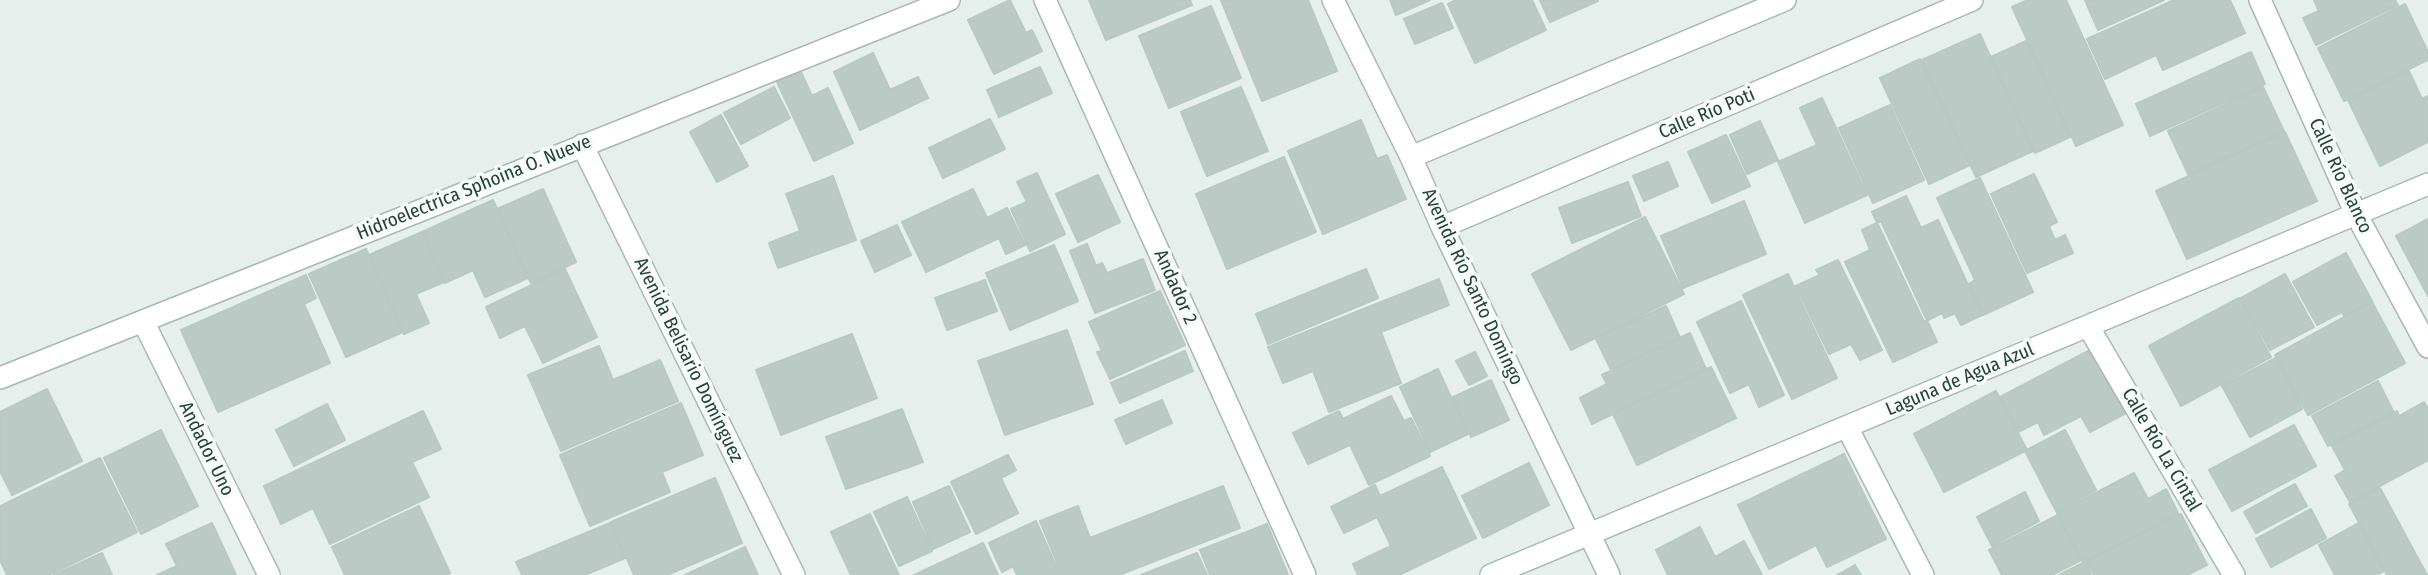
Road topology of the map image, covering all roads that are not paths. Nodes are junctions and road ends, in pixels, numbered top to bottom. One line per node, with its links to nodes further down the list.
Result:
1 (949, 0): 7 (street, Hidroelectrica Sphoina O. Nueve)
2 (1045, 0): 20 (street, Andador 2)
3 (1333, 0): 8 (street, Avenida Río Santo Domingo)
4 (1785, 0): 8 (street)
5 (1972, 0): 11 (street, Calle Río Poti)
6 (2260, 0): 10 (street, Calle Río Blanco)
7 (582, 145): 12 (street, Hidroelectrica Sphoina O. Nueve); 19 (street, Avenida Belisario Domínguez)
8 (1411, 157): 11 (street, Avenida Río Santo Domingo)
9 (2428, 184): 10 (street, Laguna de Agua Azul)
10 (2356, 214): 13 (street, Laguna de Agua Azul); 14 (street, Calle Río Blanco)
11 (1442, 227): 17 (street, Avenida Río Santo Domingo)
12 (144, 323): 15 (street, Hidroelectrica Sphoina O. Nueve); 18 (street, Andador Uno)
13 (2088, 326): 16 (street, Laguna de Agua Azul); 24 (street, Calle Río La Cintal)
14 (2428, 347)
15 (0, 378)
16 (1847, 427): 17 (street, Laguna de Agua Azul); 23 (street)
17 (1589, 534): 21 (street, Laguna de Agua Azul); 22 (street, Avenida Río Santo Domingo)
18 (269, 575)
19 (794, 575)
20 (1306, 575)
21 (1491, 575)
22 (1609, 575)
23 (1923, 575)
24 (2234, 575)

